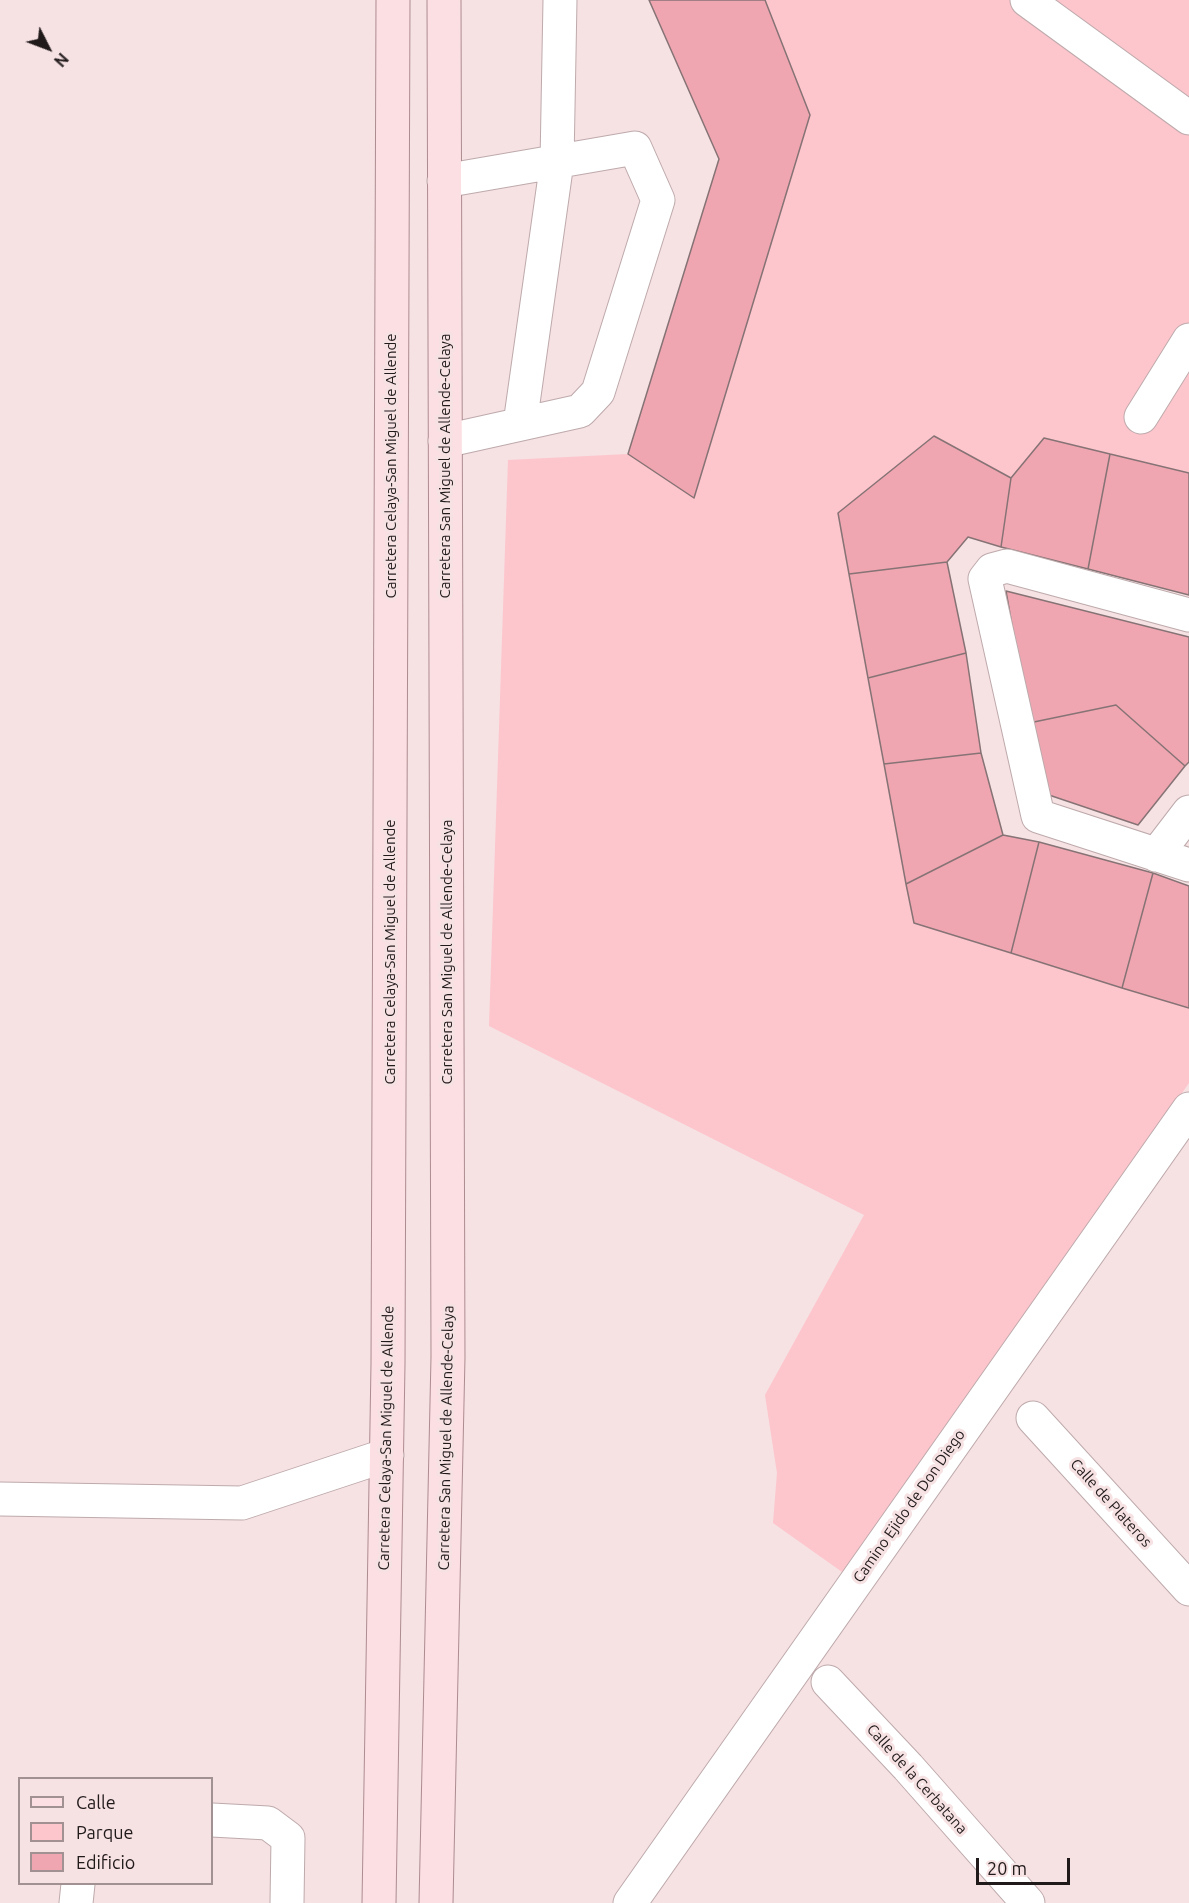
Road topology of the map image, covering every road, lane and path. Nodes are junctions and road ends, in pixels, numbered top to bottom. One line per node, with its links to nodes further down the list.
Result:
1 (393, 0): 20 (main road, Carretera Celaya-San Miguel de Allende)
2 (444, 0): 6 (main road, Carretera San Miguel de Allende-Celaya)
3 (459, 0): 6 (street)
4 (560, 0): 8 (street)
5 (1027, 0): 7 (street)
6 (444, 105): 9 (main road, Carretera San Miguel de Allende-Celaya)
7 (1189, 118)
8 (557, 162): 9 (street); 12 (street); 12 (street)
9 (444, 182): 13 (main road, Carretera San Miguel de Allende-Celaya)
10 (1189, 340): 11 (street)
11 (1141, 417)
12 (520, 424): 13 (street)
13 (445, 441): 29 (main road, Carretera San Miguel de Allende-Celaya)
14 (1189, 615): 16 (street)
15 (1189, 812): 16 (street)
16 (1156, 855): 17 (street)
17 (1189, 865)
18 (1189, 1109): 30 (street, Camino Ejido de Don Diego)
19 (1033, 1418): 22 (street, Calle de Plateros)
20 (387, 1455): 21 (street); 28 (main road, Carretera Celaya-San Miguel de Allende)
21 (0, 1499)
22 (1189, 1589)
23 (828, 1682): 31 (street, Calle de la Cerbatana)
24 (213, 1821): 27 (street)
25 (78, 1885): 26 (street)
26 (76, 1903)
27 (287, 1903)
28 (380, 1903)
29 (436, 1903)
30 (630, 1903)
31 (1028, 1903)

